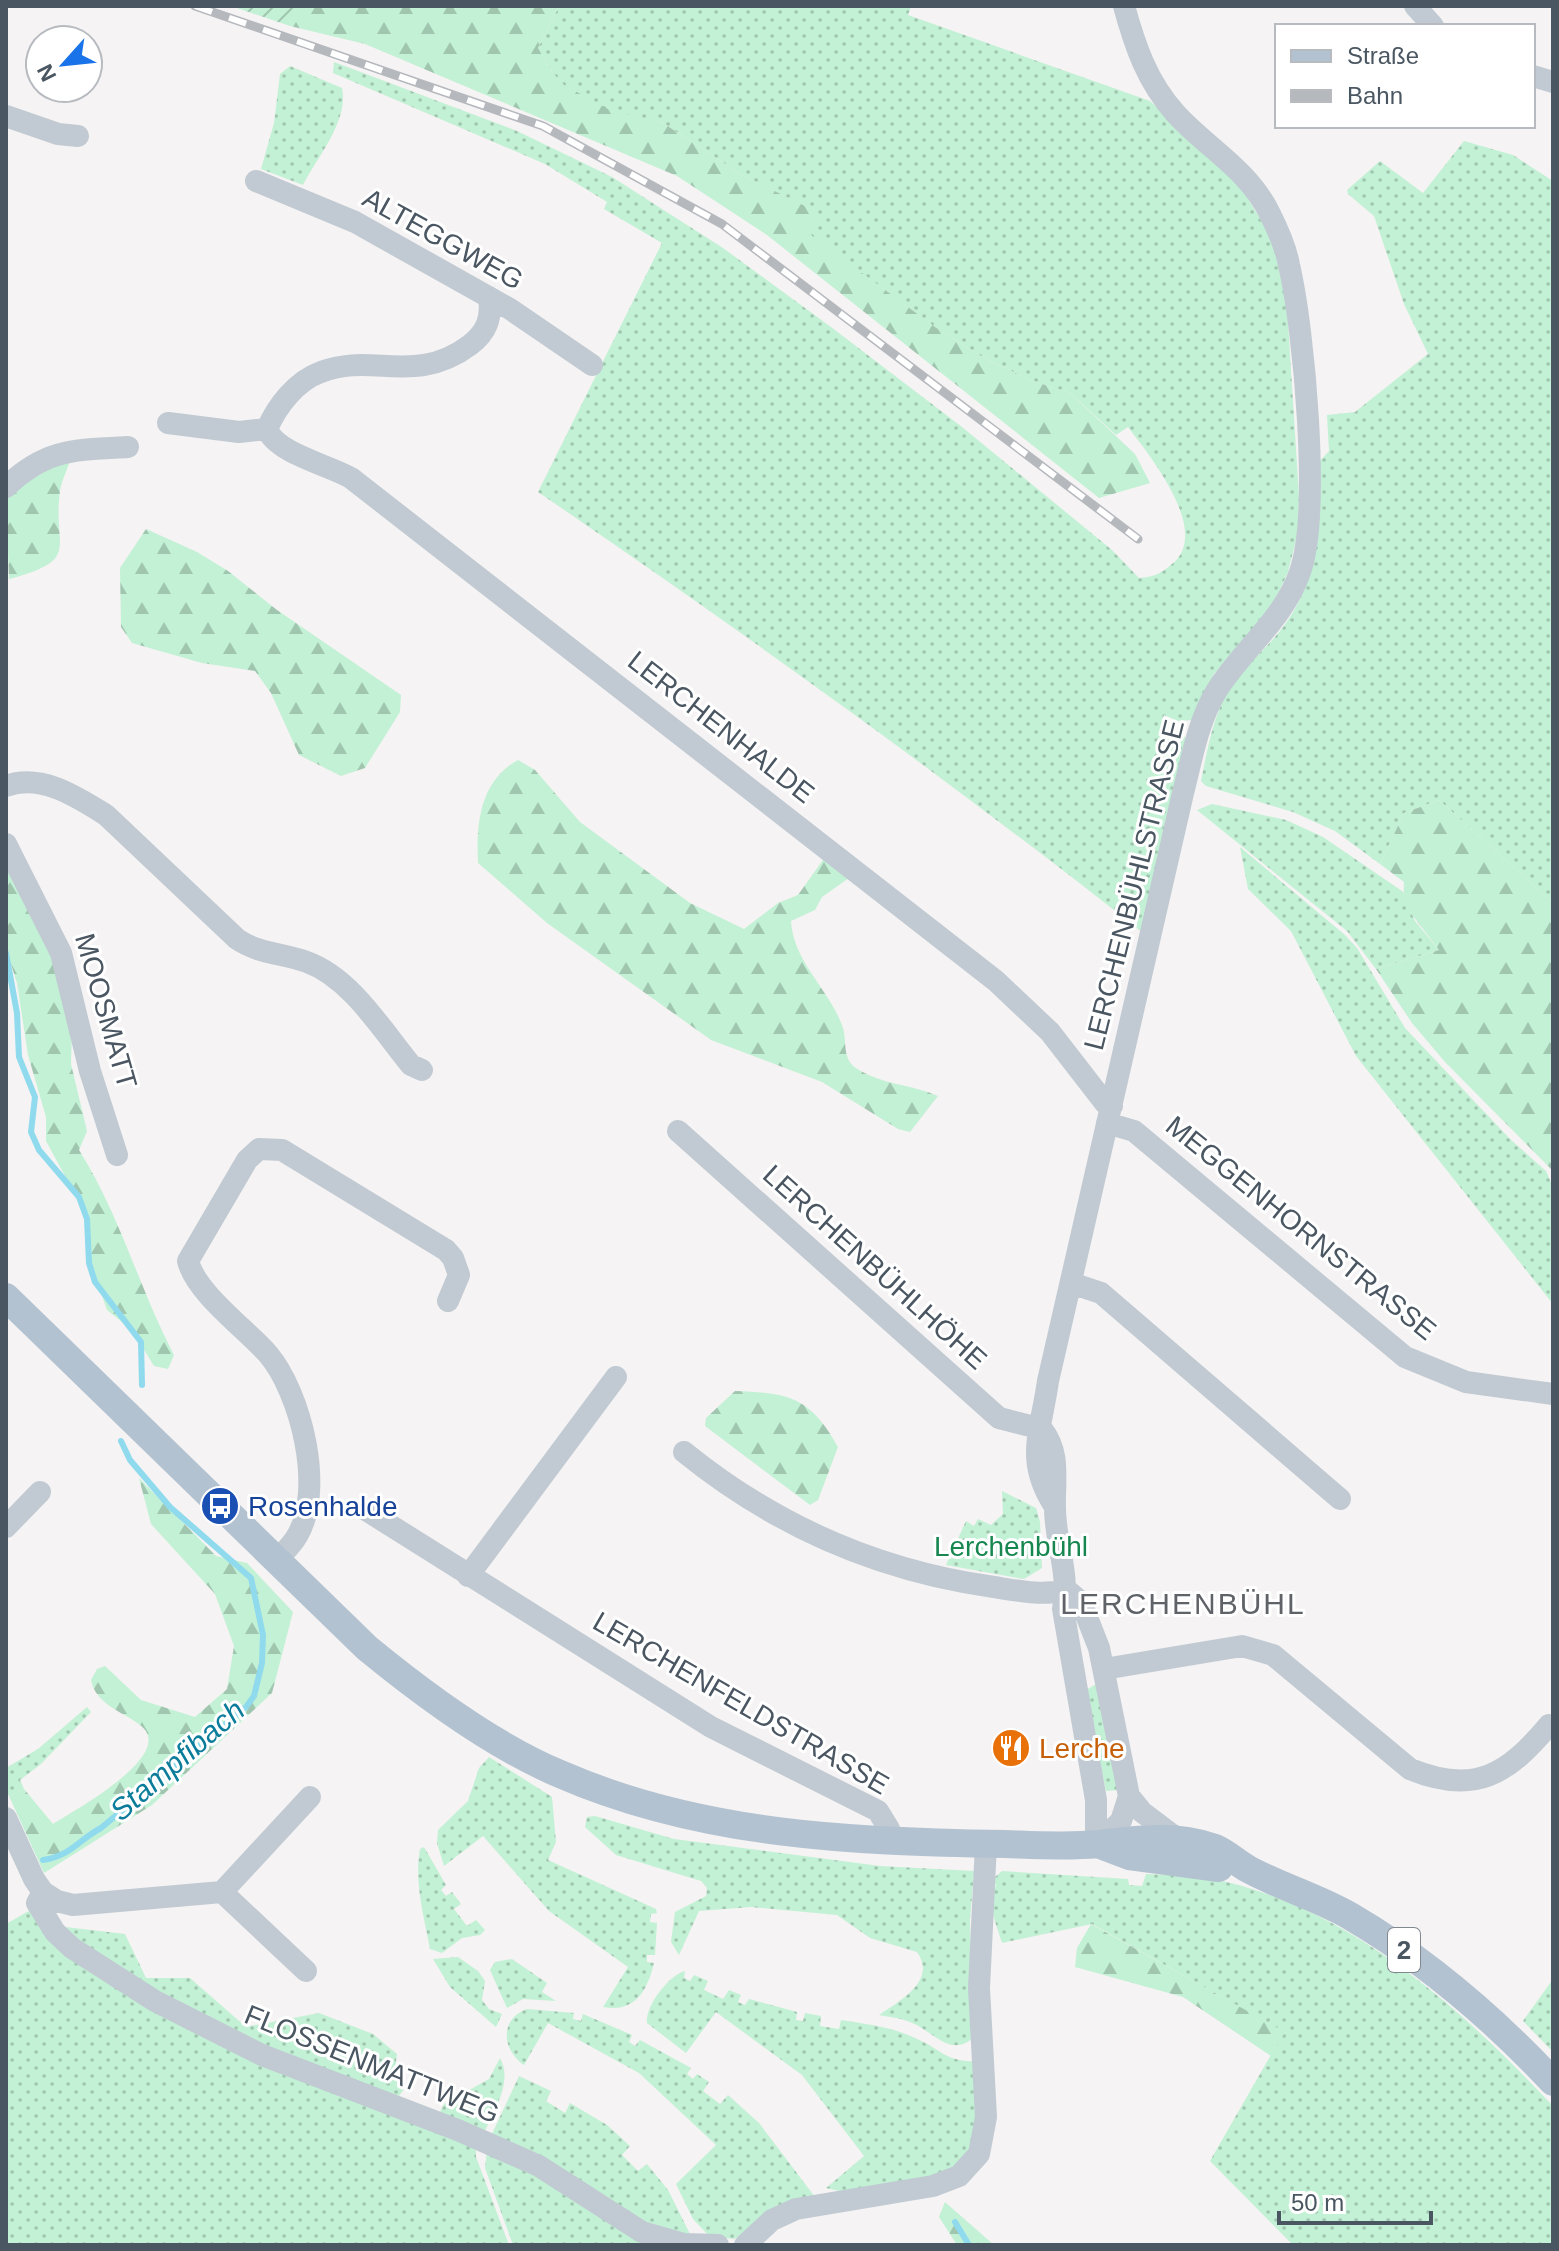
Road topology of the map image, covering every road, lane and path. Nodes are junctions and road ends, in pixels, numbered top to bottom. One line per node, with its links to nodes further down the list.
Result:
1 (1124, 6): 16 (street, LERCHENBÜHLSTRASSE)
2 (1415, 6): 3 (street)
3 (1431, 24)
4 (6, 116): 5 (street)
5 (78, 136)
6 (256, 181): 7 (street, ALTEGGWEG)
7 (489, 297): 8 (street, ALTEGGWEG); 10 (street)
8 (592, 365)
9 (168, 423): 10 (street)
10 (267, 429): 16 (street, LERCHENHALDE)
11 (128, 447): 12 (street)
12 (6, 487)
13 (6, 786): 15 (street)
14 (6, 844): 18 (street, MOOSMATT)
15 (422, 1070)
16 (1110, 1114): 19 (street, LERCHENBÜHLSTRASSE); 23 (street, MEGGENHORNSTRASSE)
17 (678, 1131): 24 (street, LERCHENBÜHLHÖHE)
18 (117, 1155)
19 (1071, 1283): 24 (street, LERCHENBÜHLSTRASSE); 27 (street)
20 (6, 1297): 30 (main road, 2)
21 (448, 1301): 30 (street)
22 (616, 1377): 31 (street)
23 (1553, 1394)
24 (1042, 1429): 32 (street, LERCHENBÜHLSTRASSE)
25 (684, 1452): 32 (street)
26 (40, 1492): 29 (street)
27 (1340, 1499)
28 (366, 1510): 31 (street, LERCHENFELDSTRASSE)
29 (6, 1527)
30 (277, 1560): 39 (main road, 2)
31 (468, 1576): 39 (street, LERCHENFELDSTRASSE)
32 (1067, 1590): 33 (street, LERCHENBÜHLSTRASSE); 41 (street, LERCHENBÜHLSTRASSE)
33 (1104, 1669): 34 (street); 35 (street, LERCHENBÜHLSTRASSE)
34 (1549, 1725)
35 (1129, 1796): 38 (street); 41 (street)
36 (310, 1797): 44 (street)
37 (6, 1818): 43 (street)
38 (1179, 1840): 41 (main road); 42 (main road)
39 (890, 1841): 40 (main road, 2)
40 (986, 1844): 41 (main road, 2); 48 (street)
41 (1096, 1844): 42 (main road, 2)
42 (1248, 1869): 46 (main road, 2)
43 (43, 1892): 44 (street); 47 (street, FLOSSENMATTWEG)
44 (222, 1892): 45 (street)
45 (306, 1971)
46 (1553, 2082)
47 (718, 2245)
48 (745, 2245)

